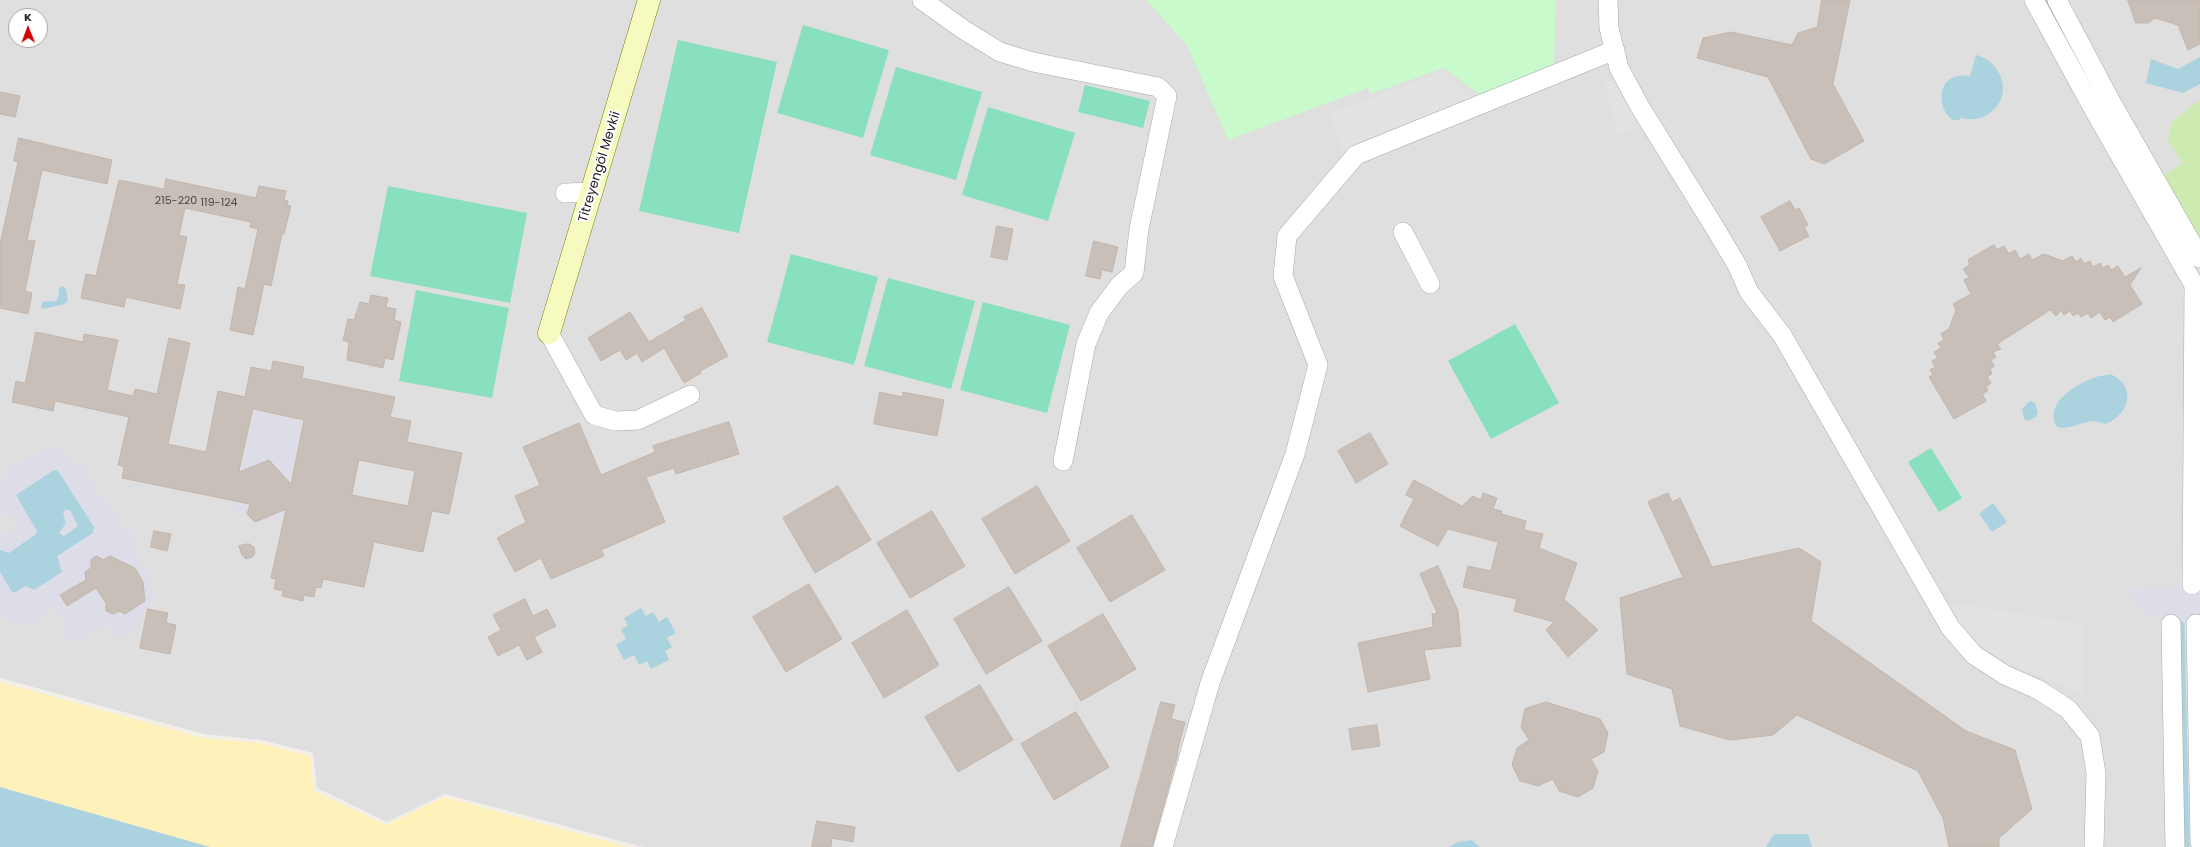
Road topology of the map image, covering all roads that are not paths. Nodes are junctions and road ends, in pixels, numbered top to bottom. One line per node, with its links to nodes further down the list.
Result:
1 (649, 0): 7 (street, Titreyengöl Mevkii)
2 (922, 0): 14 (street)
3 (1608, 0): 6 (street)
4 (2034, 0): 15 (street)
5 (2056, 0): 10 (street)
6 (1615, 50): 19 (street); 20 (street)
7 (592, 192): 8 (street); 12 (street, Titreyengöl Mevkii)
8 (565, 193)
9 (1403, 232): 11 (street)
10 (2200, 258)
11 (1430, 284)
12 (549, 333): 13 (street)
13 (690, 395)
14 (1063, 461)
15 (2192, 585)
16 (2171, 624): 21 (street)
17 (2196, 624): 18 (street)
18 (2200, 842)
19 (1163, 847)
20 (2094, 847)
21 (2175, 847)

